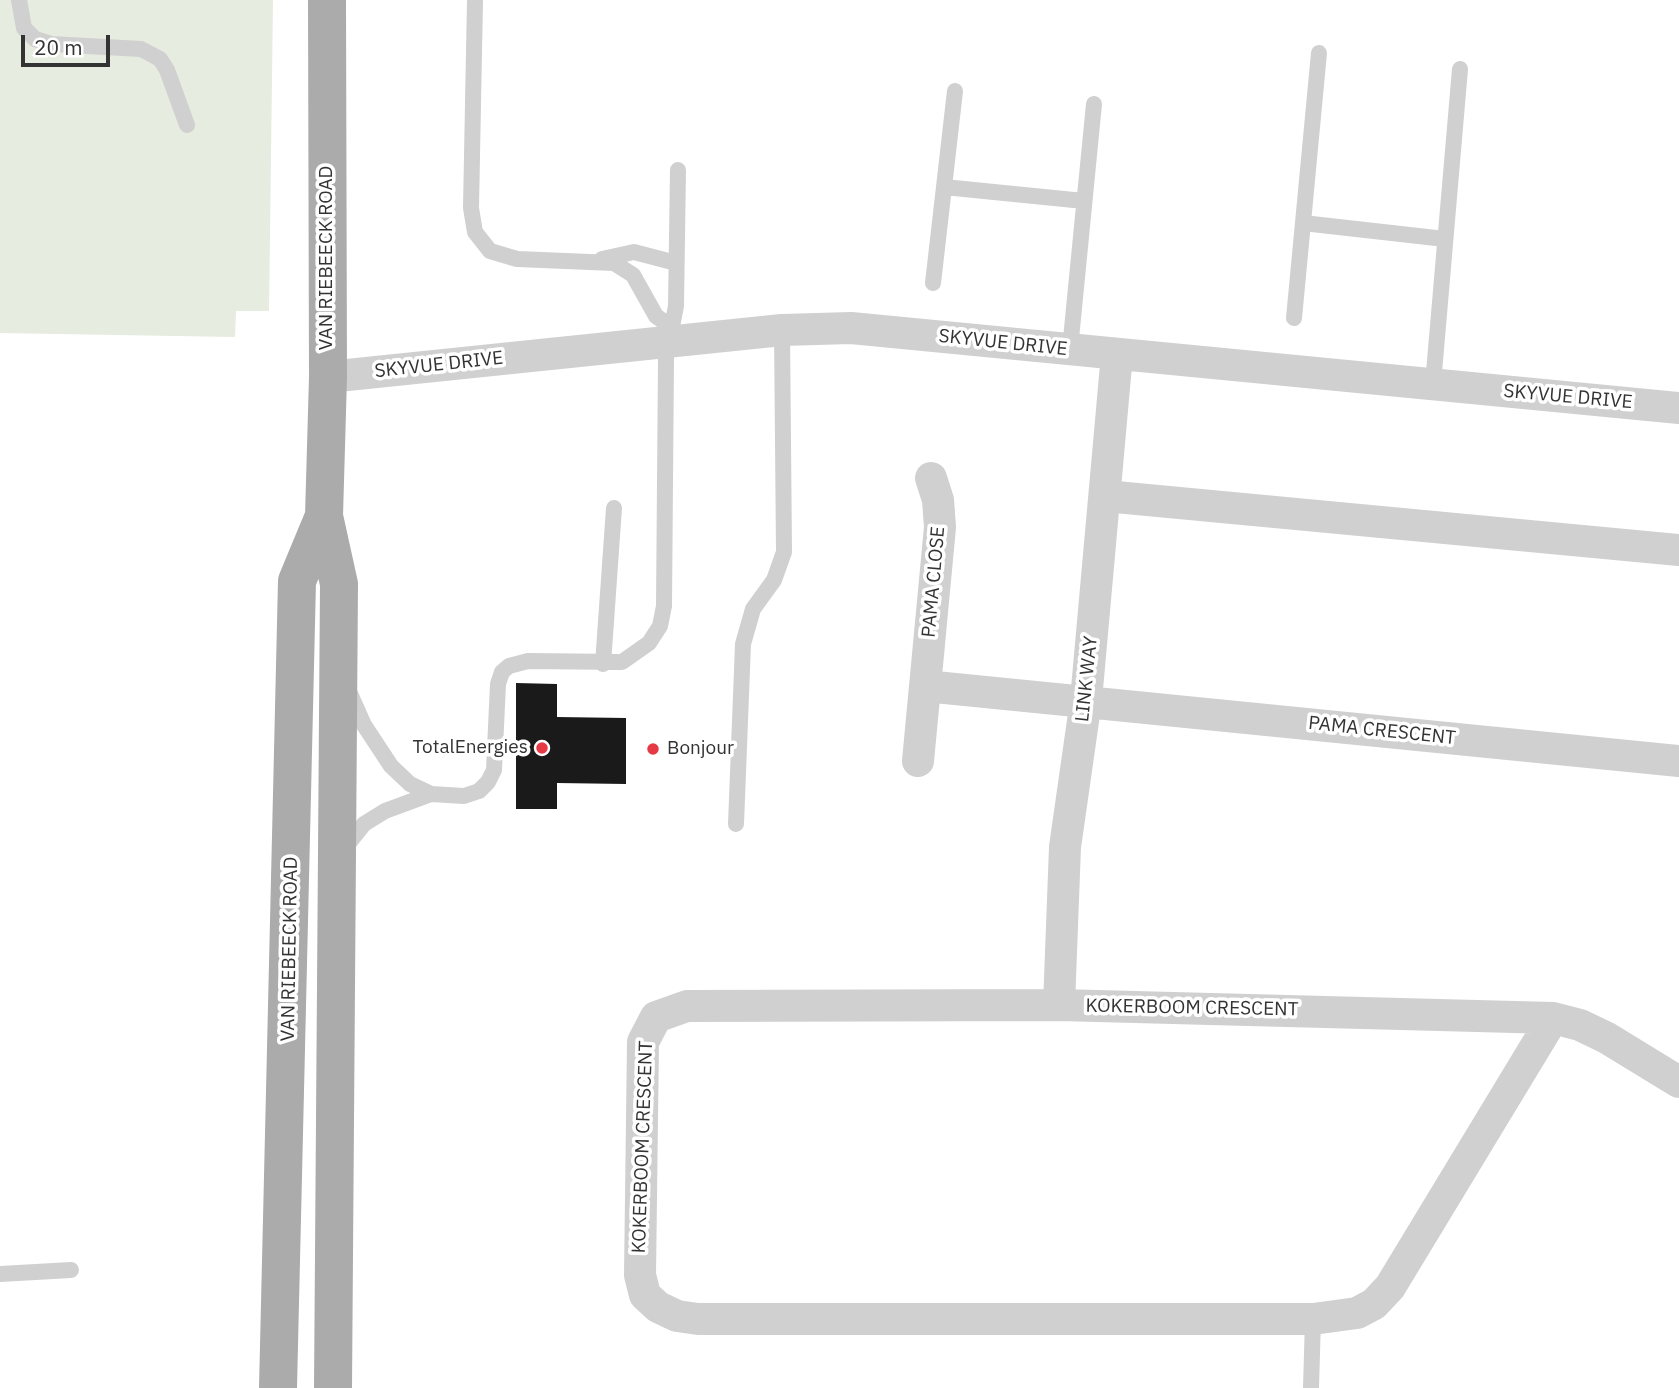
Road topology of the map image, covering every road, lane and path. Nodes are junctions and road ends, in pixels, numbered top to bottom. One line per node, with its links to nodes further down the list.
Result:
1 (19, 0): 8 (lane)
2 (327, 0): 22 (main road, VAN RIEBEECK ROAD)
3 (475, 0): 14 (lane)
4 (1319, 53): 12 (lane)
5 (1460, 69): 13 (lane)
6 (956, 92): 10 (lane)
7 (1094, 104): 11 (lane)
8 (187, 125)
9 (678, 170): 15 (lane)
10 (944, 187): 11 (lane); 16 (lane)
11 (1084, 201): 20 (lane)
12 (1303, 223): 13 (lane); 17 (lane)
13 (1445, 239): 23 (lane)
14 (600, 260): 15 (lane); 19 (lane)
15 (676, 263): 19 (lane)
16 (933, 283)
17 (1294, 318)
18 (782, 330): 19 (street, SKYVUE DRIVE); 20 (street, SKYVUE DRIVE); 37 (lane)
19 (669, 334): 22 (street, SKYVUE DRIVE); 30 (lane)
20 (1070, 349): 21 (street, SKYVUE DRIVE)
21 (1117, 354): 23 (street, SKYVUE DRIVE); 26 (street, LINK WAY)
22 (328, 377): 28 (main road, VAN RIEBEECK ROAD)
23 (1433, 384): 24 (street, SKYVUE DRIVE)
24 (1679, 408)
25 (931, 478): 32 (street, PAMA CLOSE)
26 (1105, 496): 29 (street); 33 (street, LINK WAY)
27 (614, 508): 30 (lane)
28 (324, 516): 31 (main road, VAN RIEBEECK ROAD); 45 (main road, VAN RIEBEECK ROAD)
29 (1679, 550)
30 (603, 664): 36 (lane)
31 (339, 671): 36 (lane); 38 (main road, VAN RIEBEECK ROAD)
32 (925, 686): 33 (street); 34 (street, PAMA CLOSE)
33 (1086, 700): 35 (street, PAMA CRESCENT); 39 (street, LINK WAY)
34 (918, 761)
35 (1679, 761)
36 (431, 794): 38 (lane)
37 (736, 824)
38 (337, 859): 46 (main road, VAN RIEBEECK ROAD)
39 (1059, 1005): 40 (street, KOKERBOOM CRESCENT); 44 (street, KOKERBOOM CRESCENT)
40 (1553, 1018): 41 (street, KOKERBOOM CRESCENT); 44 (street, KOKERBOOM CRESCENT)
41 (1679, 1082)
42 (71, 1270): 43 (lane)
43 (0, 1274)
44 (1313, 1319): 47 (lane)
45 (278, 1388)
46 (332, 1388)
47 (1311, 1388)

